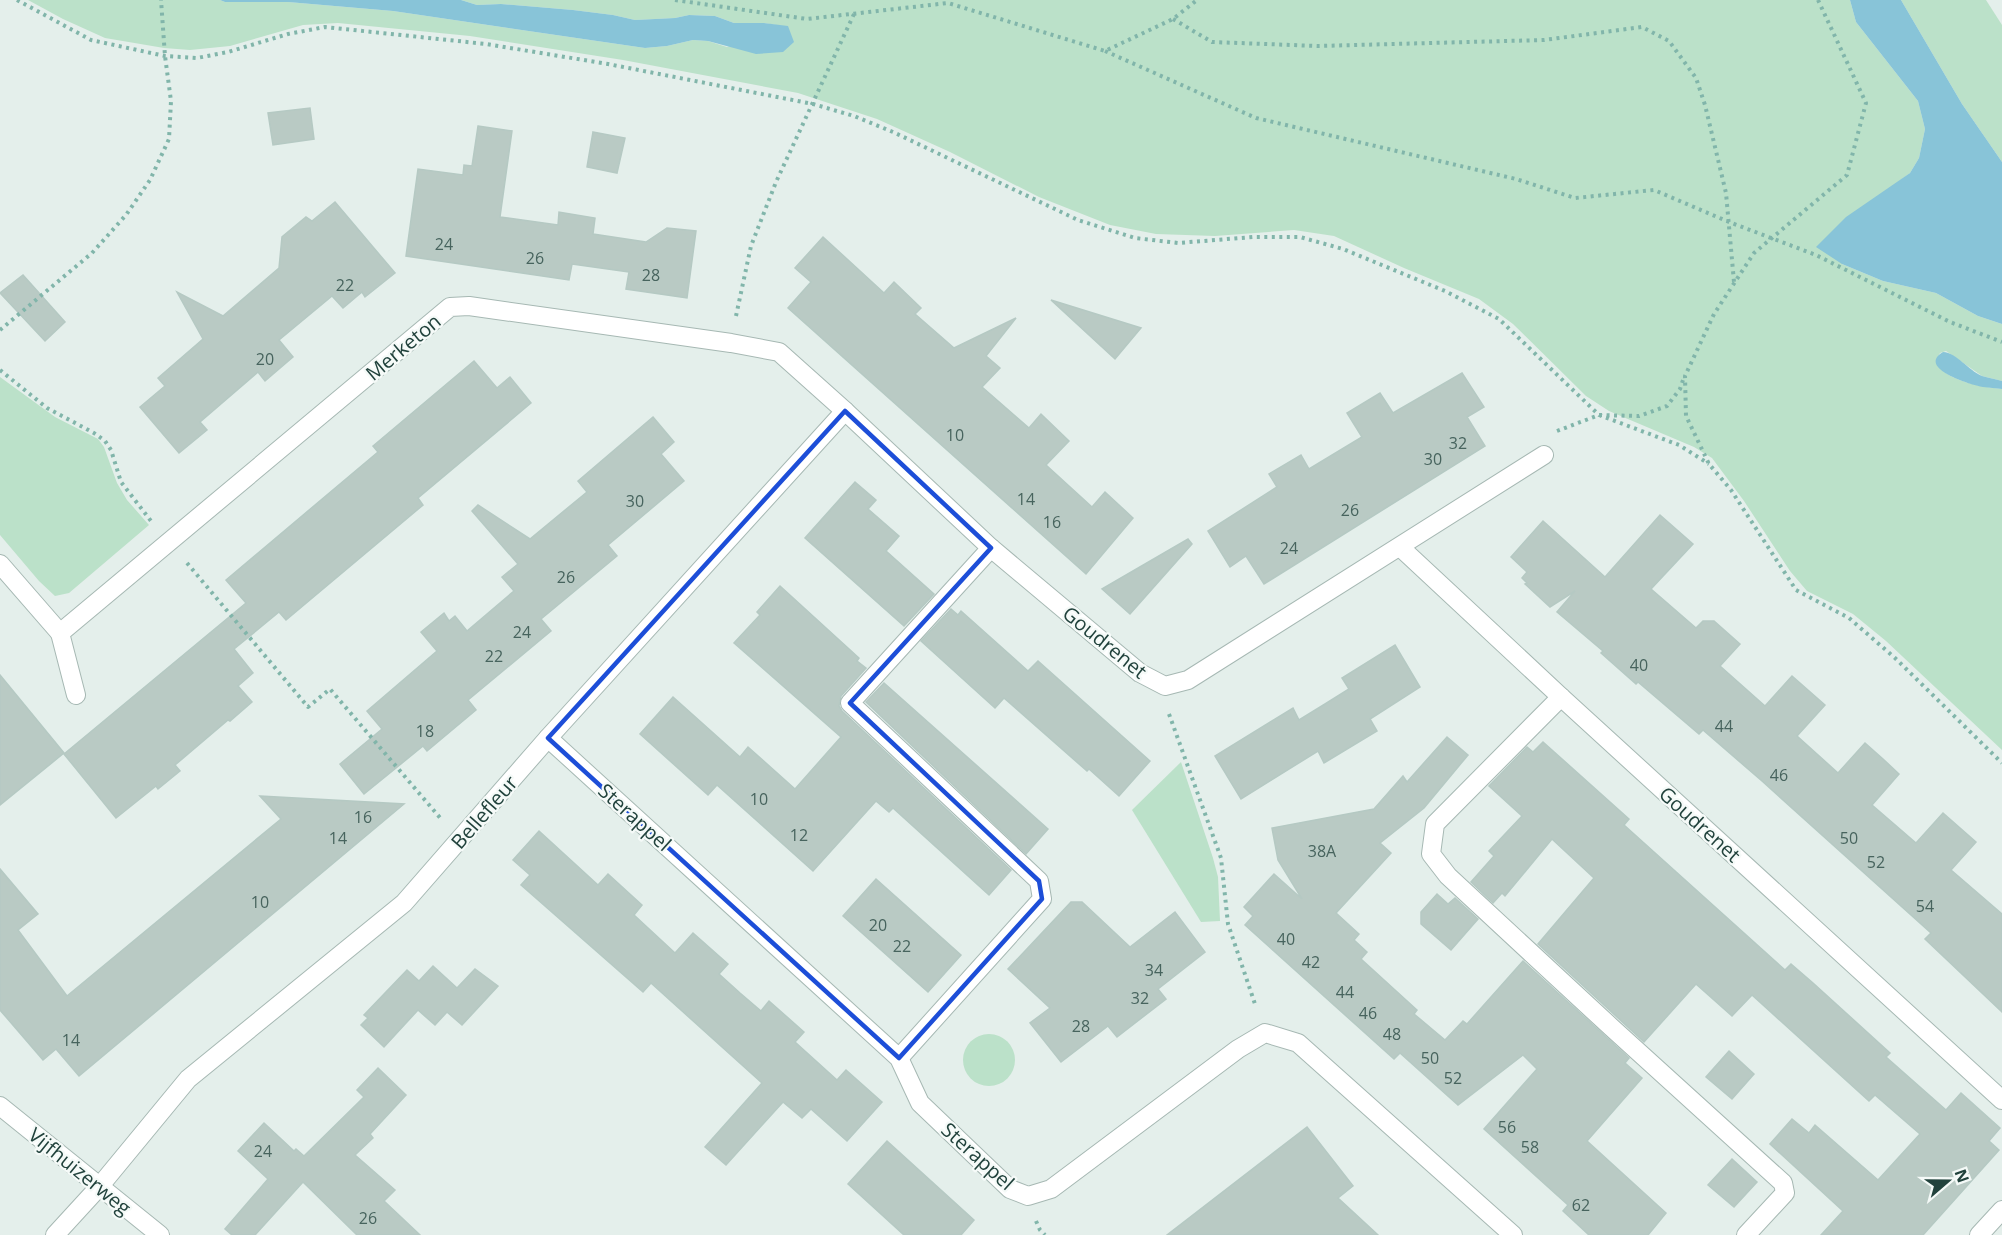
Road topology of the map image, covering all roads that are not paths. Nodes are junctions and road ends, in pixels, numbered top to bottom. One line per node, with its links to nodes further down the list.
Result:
1 (845, 411): 4 (street, Goudrenet); 6 (street, Merketon); 9 (street, Bellefleur)
2 (1544, 455): 3 (street, Goudrenet)
3 (1400, 547): 4 (street, Goudrenet); 8 (street, Goudrenet)
4 (991, 548): 10 (street)
5 (0, 564): 6 (street)
6 (60, 633): 7 (street)
7 (76, 695)
8 (1561, 697): 11 (street, Goudrenet); 18 (street)
9 (548, 738): 10 (street, Sterappel); 13 (street, Bellefleur)
10 (899, 1058): 17 (street, Sterappel)
11 (2002, 1100)
12 (0, 1106): 13 (street, Vijfhuizerweg)
13 (99, 1187): 15 (street, Bellefleur); 16 (street, Vijfhuizerweg)
14 (2002, 1210): 19 (street)
15 (55, 1235)
16 (160, 1235)
17 (1513, 1235)
18 (1746, 1235)
19 (1979, 1235)

